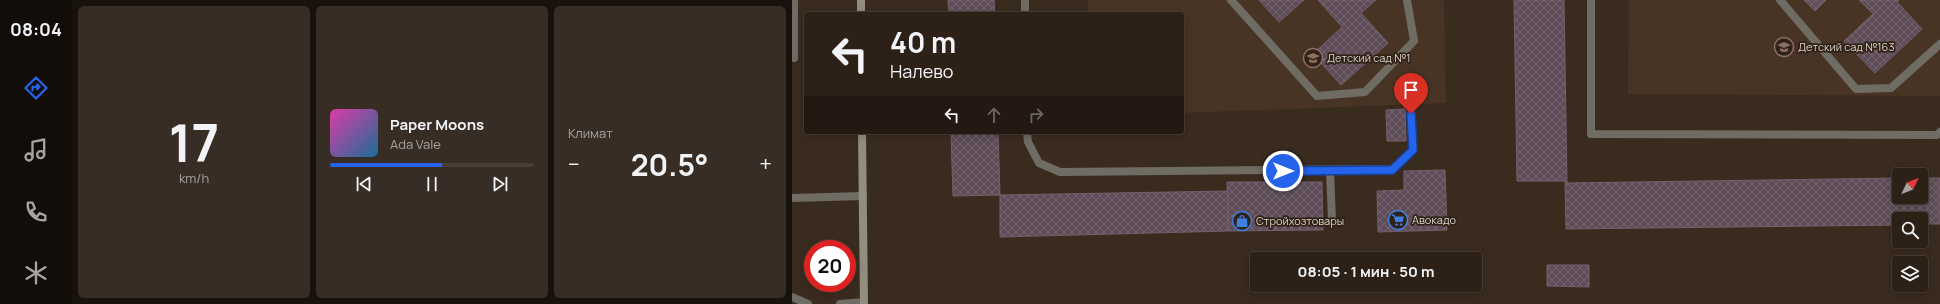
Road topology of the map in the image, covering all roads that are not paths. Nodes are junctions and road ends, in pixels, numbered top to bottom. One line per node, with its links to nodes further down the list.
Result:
1 (794, 0): 11 (lane)
2 (861, 0): 8 (main road)
3 (1025, 0): 9 (lane)
4 (1231, 0): 5 (lane)
5 (1407, 0)
6 (1591, 0): 13 (lane)
7 (1780, 0): 10 (lane)
8 (861, 12)
9 (1026, 12)
10 (1940, 44)
11 (794, 58)
12 (1411, 114): 16 (lane)
13 (1940, 132)
14 (862, 134): 17 (main road)
15 (1028, 134): 16 (lane)
16 (1330, 171): 19 (lane)
17 (863, 196): 18 (lane); 21 (main road)
18 (792, 198)
19 (1332, 220)
20 (792, 297): 22 (lane)
21 (864, 303): 23 (lane)
22 (808, 304)
23 (840, 304)

